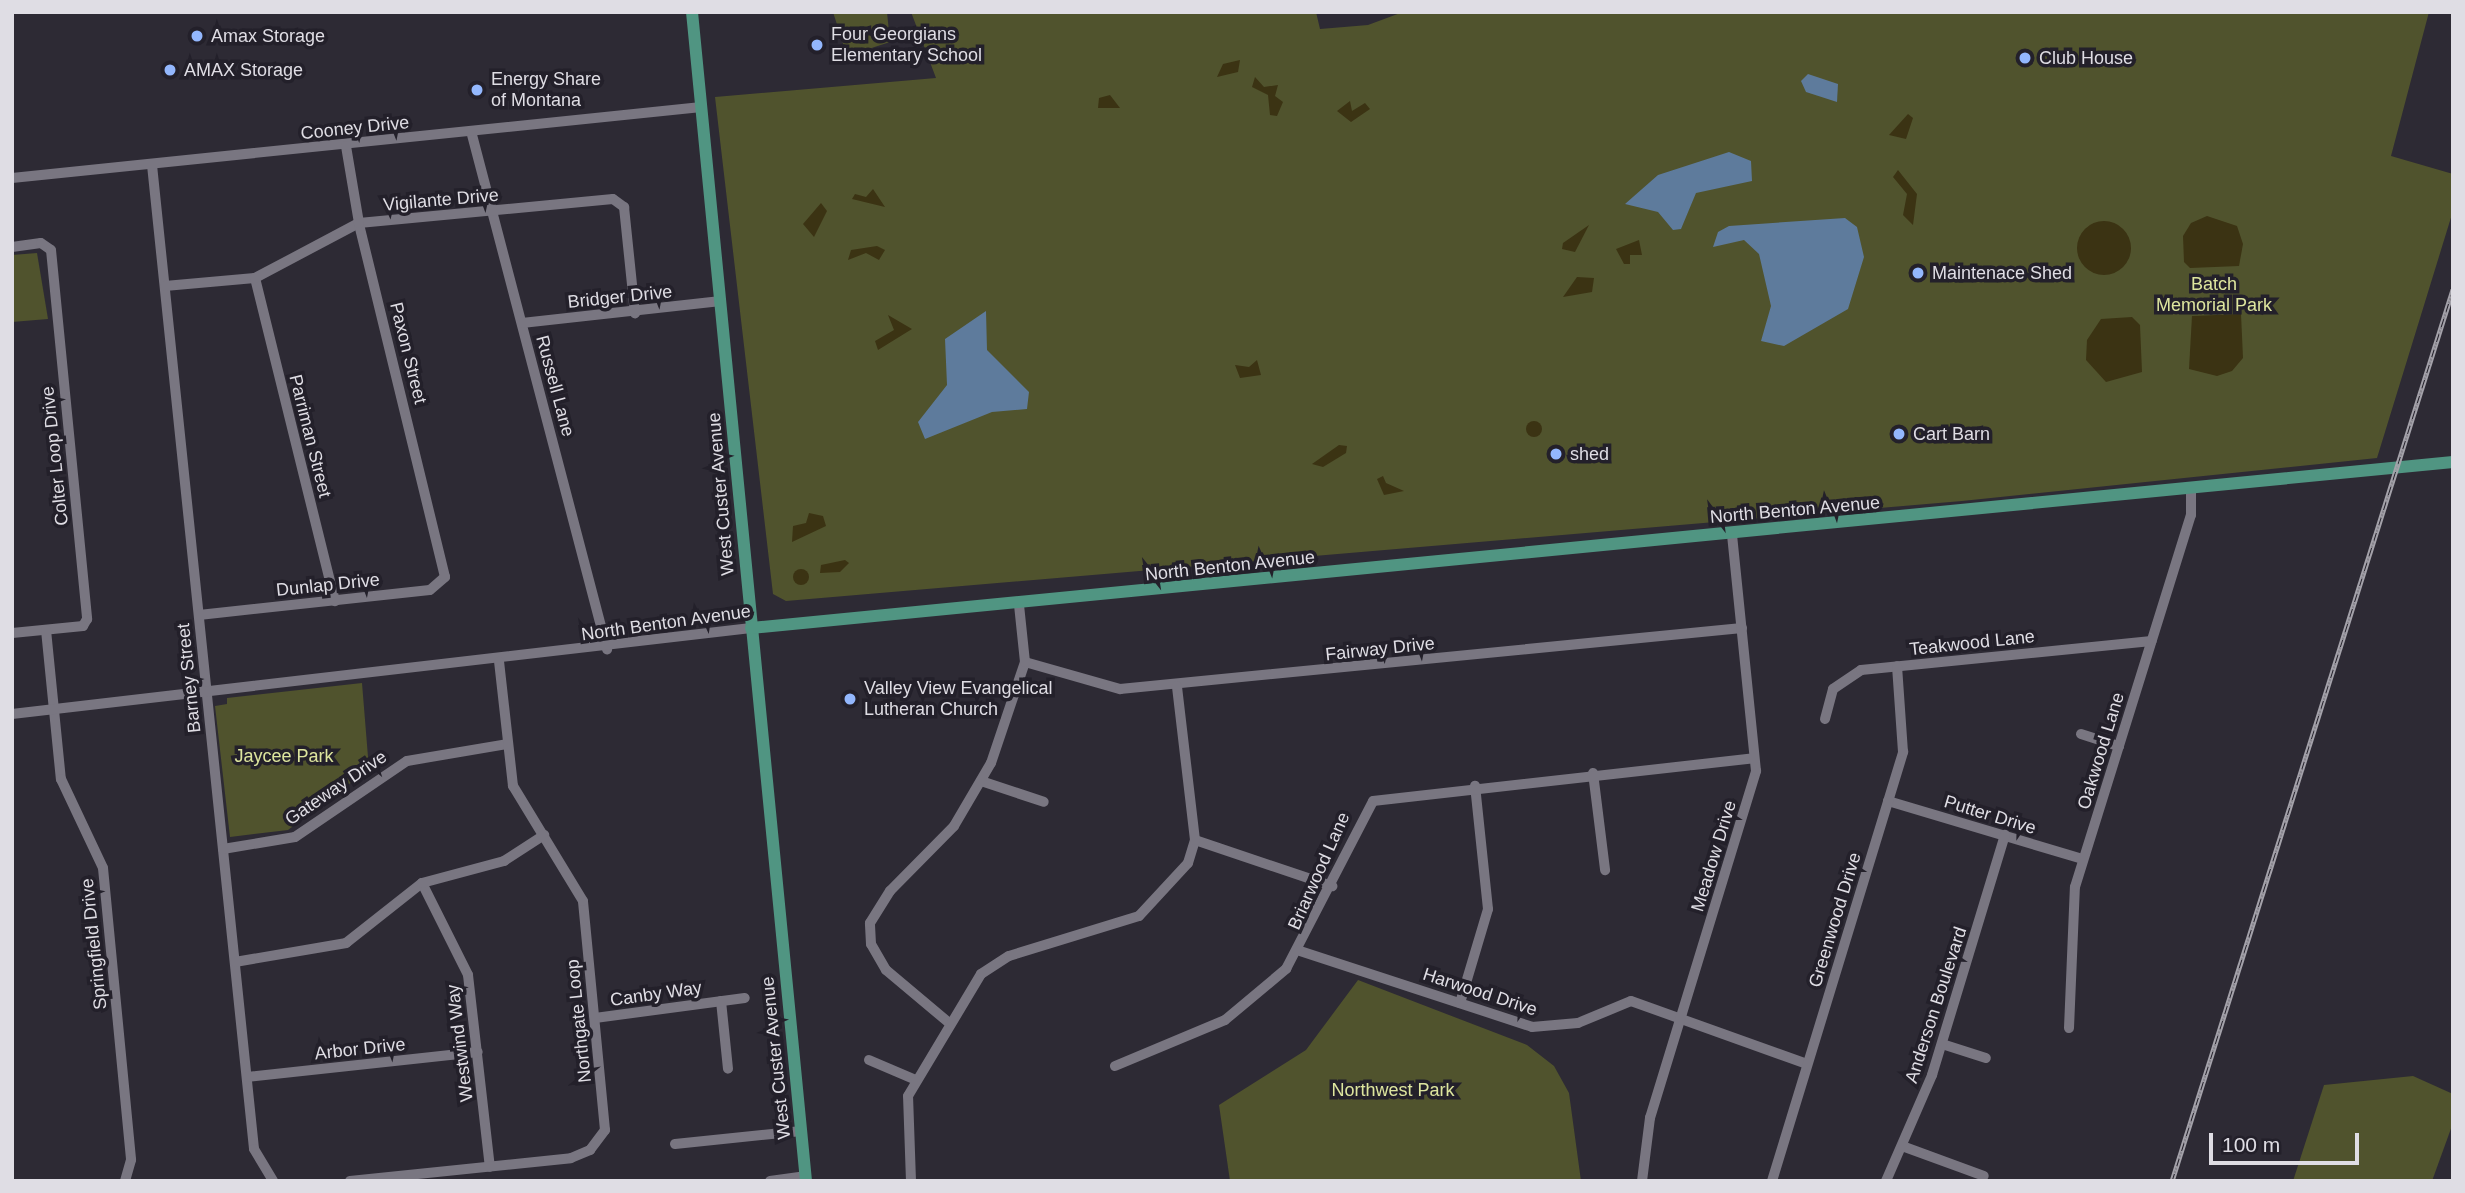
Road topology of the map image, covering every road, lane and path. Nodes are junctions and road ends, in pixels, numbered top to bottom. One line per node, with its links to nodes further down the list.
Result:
1 (692, 12): 2 (main road, West Custer Avenue)
2 (701, 107): 3 (street, Cooney Drive); 12 (main road, West Custer Avenue)
3 (471, 131): 4 (street, Cooney Drive); 7 (street, Russell Lane)
4 (346, 146): 5 (street, Cooney Drive); 8 (street, Paxon Street)
5 (152, 165): 6 (street, Cooney Drive); 11 (street, Barney Street)
6 (12, 178)
7 (491, 212): 8 (street, Vigilante Drive); 13 (street, Vigilante Drive); 14 (street, Russell Lane)
8 (359, 223): 10 (street, Vigilante Drive); 18 (street, Paxon Street)
9 (12, 247): 24 (street, Colter Loop Drive)
10 (255, 278): 11 (street, Vigilante Drive); 19 (street, Parriman Street)
11 (165, 286): 21 (street, Barney Street)
12 (720, 301): 13 (street, Bridger Drive); 22 (main road, West Custer Avenue)
13 (635, 313): 14 (street, Bridger Drive)
14 (522, 323): 27 (street, Russell Lane)
15 (2453, 462): 16 (main road, North Benton Avenue)
16 (2191, 489): 17 (main road, North Benton Avenue); 26 (street, Oakwood Lane)
17 (1732, 533): 20 (main road, North Benton Avenue); 23 (street, Meadow Drive)
18 (447, 568): 19 (street, Dunlap Drive)
19 (335, 601): 21 (street, Dunlap Drive)
20 (1019, 605): 22 (main road, North Benton Avenue); 29 (street)
21 (199, 615): 32 (street, Barney Street)
22 (751, 628): 27 (street, North Benton Avenue); 71 (main road, West Custer Avenue)
23 (1742, 628): 31 (street, Fairway Drive); 39 (street, Meadow Drive)
24 (46, 630): 25 (street, Colter Loop Drive); 33 (street, Springfield Drive)
25 (12, 633)
26 (2152, 642): 30 (street, Teakwood Lane); 38 (street, Oakwood Lane)
27 (607, 649): 28 (street, North Benton Avenue)
28 (499, 662): 32 (street, North Benton Avenue); 37 (street, Northgate Loop)
29 (1025, 662): 31 (street, Fairway Drive); 41 (street)
30 (1897, 666): 35 (street, Teakwood Lane); 43 (street, Greenwood Drive)
31 (1177, 686): 47 (street)
32 (207, 692): 33 (street, North Benton Avenue); 48 (street, Barney Street)
33 (57, 709): 34 (street, North Benton Avenue); 77 (street, Springfield Drive)
34 (12, 713)
35 (1825, 719)
36 (2081, 734): 38 (street)
37 (506, 744): 45 (street, Northgate Loop); 48 (street, Gateway Drive)
38 (2119, 746): 49 (street, Oakwood Lane)
39 (1755, 758): 40 (street, Briarwood Lane); 59 (street, Meadow Drive)
40 (1593, 773): 42 (street, Briarwood Lane); 50 (street)
41 (981, 780): 44 (street); 60 (street)
42 (1475, 786): 52 (street, Briarwood Lane); 57 (street)
43 (1888, 801): 46 (street, Putter Drive); 66 (street, Greenwood Drive)
44 (1044, 802)
45 (544, 835): 51 (street); 58 (street, Northgate Loop)
46 (2005, 835): 49 (street, Putter Drive); 62 (street, Anderson Boulevard)
47 (1195, 840): 52 (street); 60 (street)
48 (223, 849): 54 (street, Barney Street)
49 (2083, 859): 61 (street, Oakwood Lane)
50 (1605, 870)
51 (422, 883): 54 (street); 63 (street, Westwind Way)
52 (1332, 886): 53 (street, Briarwood Lane)
53 (1300, 951): 57 (street, Harwood Drive); 67 (street, Briarwood Lane)
54 (235, 962): 69 (street, Barney Street)
55 (745, 998): 56 (street, Canby Way)
56 (721, 1001): 58 (street, Canby Way); 68 (street, Canby Way)
57 (1460, 1003): 59 (street, Harwood Drive)
58 (595, 1018): 74 (street, Northgate Loop)
59 (1682, 1018): 66 (street, Harwood Drive); 82 (street, Meadow Drive)
60 (948, 1023): 70 (street)
61 (2069, 1028)
62 (1942, 1044): 64 (street); 73 (street, Anderson Boulevard)
63 (478, 1052): 69 (street, Arbor Drive); 74 (street, Westwind Way)
64 (1986, 1058)
65 (869, 1060): 70 (street)
66 (1807, 1064): 83 (street, Greenwood Drive)
67 (1115, 1066)
68 (728, 1069)
69 (247, 1077): 78 (street, Barney Street)
70 (916, 1080): 81 (street)
71 (801, 1131): 72 (street); 76 (main road, West Custer Avenue)
72 (675, 1144)
73 (1902, 1146): 75 (street); 84 (street, Anderson Boulevard)
74 (490, 1167): 79 (street, Northgate Loop)
75 (1984, 1176)
76 (806, 1179): 80 (street)
77 (125, 1181)
78 (273, 1181)
79 (350, 1181)
80 (769, 1181)
81 (911, 1181)
82 (1642, 1181)
83 (1772, 1181)
84 (1886, 1181)

